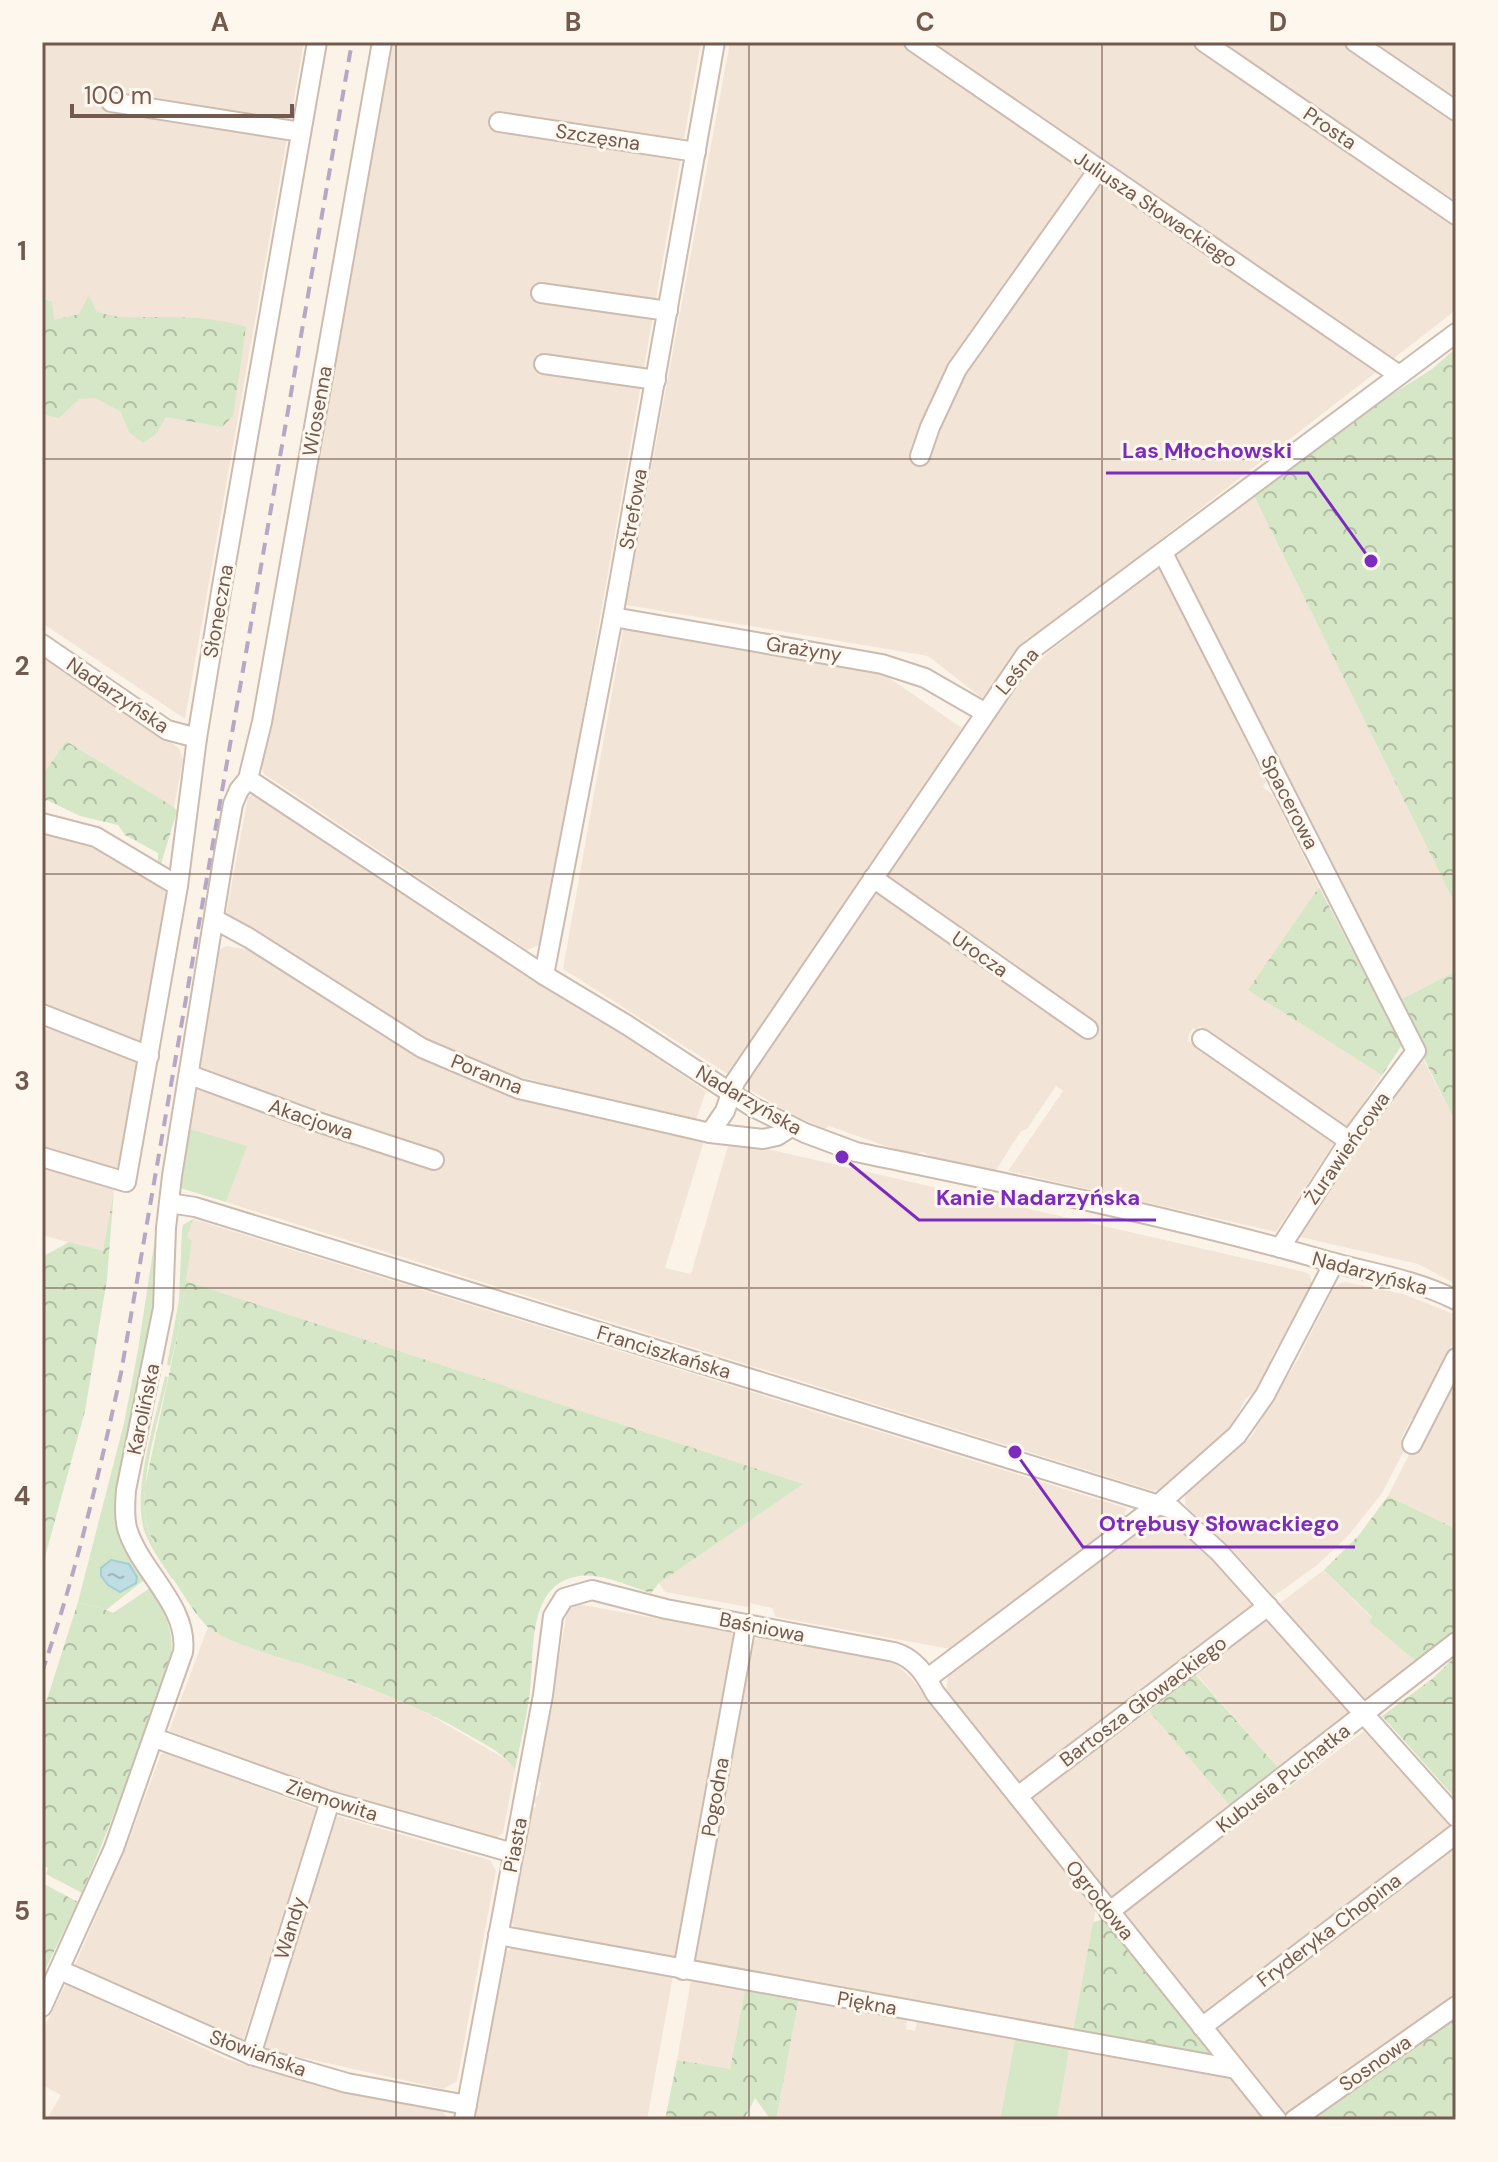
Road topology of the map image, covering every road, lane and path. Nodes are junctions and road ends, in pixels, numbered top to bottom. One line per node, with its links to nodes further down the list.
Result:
1 (317, 42): 10 (street, Słoneczna)
2 (382, 42): 26 (street, Wiosenna)
3 (715, 42): 11 (street, Strefowa)
4 (914, 42): 12 (street, Juliusza Słowackiego)
5 (1204, 42): 13 (street, Prosta)
6 (1355, 42): 8 (street)
7 (111, 102): 10 (street)
8 (1456, 111)
9 (499, 122): 11 (street, Szczęsna)
10 (301, 132): 25 (street, Słoneczna)
11 (696, 152): 15 (street, Strefowa)
12 (1098, 170): 18 (street, Juliusza Słowackiego); 20 (street)
13 (1456, 215)
14 (541, 293): 15 (street)
15 (668, 311): 19 (street, Strefowa)
16 (1456, 333): 18 (street, Leśna)
17 (544, 364): 19 (street)
18 (1399, 375): 21 (street, Leśna)
19 (656, 380): 22 (street, Strefowa)
20 (920, 456)
21 (1163, 553): 24 (street, Leśna); 35 (street, Spacerowa)
22 (613, 617): 24 (street, Grażyny); 31 (street, Strefowa)
23 (42, 644): 25 (street, Nadarzyńska)
24 (984, 712): 28 (street, Leśna)
25 (197, 738): 29 (street, Słoneczna)
26 (248, 779): 30 (street, Karolińska); 31 (street, Nadarzyńska)
27 (42, 823): 29 (street)
28 (873, 878): 33 (street, Urocza); 38 (street, Leśna)
29 (178, 886): 36 (street, Słoneczna)
30 (214, 919): 37 (street, Karolińska); 40 (street, Poranna)
31 (544, 975): 38 (street, Nadarzyńska)
32 (42, 1014): 36 (street)
33 (1088, 1029)
34 (1202, 1039): 41 (street)
35 (1416, 1051): 41 (street, Żurawieńcowa)
36 (149, 1056): 42 (street, Słoneczna)
37 (190, 1075): 43 (street, Akacjowa); 44 (street, Karolińska)
38 (730, 1093): 39 (street, Nadarzyńska); 40 (street, Leśna)
39 (791, 1127): 40 (street, Poranna); 45 (street, Nadarzyńska)
40 (710, 1133)
41 (1349, 1141): 45 (street, Żurawieńcowa)
42 (42, 1157)
43 (434, 1160)
44 (169, 1203): 50 (street, Franciszkańska); 57 (street, Karolińska)
45 (1280, 1248): 46 (street, Nadarzyńska)
46 (1334, 1263): 47 (street, Nadarzyńska); 50 (street)
47 (1456, 1300)
48 (1456, 1358): 49 (street)
49 (1412, 1444)
50 (1159, 1504): 52 (street, Franciszkańska); 55 (street)
51 (588, 1590): 53 (street, Baśniowa); 62 (street, Piasta)
52 (1268, 1606): 56 (street, Franciszkańska); 58 (street, Bartosza Głowackiego)
53 (746, 1624): 55 (street, Baśniowa); 66 (street, Pogodna)
54 (1456, 1642): 56 (street, Kubusia Puchatka)
55 (928, 1678): 58 (street, Ogrodowa)
56 (1364, 1716): 60 (street, Franciszkańska); 63 (street, Kubusia Puchatka)
57 (155, 1738): 59 (street, Ziemowita); 65 (street, Karolińska)
58 (1018, 1796): 63 (street, Ogrodowa)
59 (330, 1801): 62 (street, Ziemowita); 70 (street, Wandy)
60 (1456, 1817)
61 (1456, 1834): 69 (street, Fryderyka Chopina)
62 (513, 1853): 64 (street, Piasta)
63 (1109, 1912): 69 (street, Ogrodowa)
64 (498, 1935): 66 (street, Piękna); 72 (street, Piasta)
65 (60, 1970): 68 (street, Karolińska); 70 (street, Słowiańska)
66 (683, 1970): 71 (street, Piękna)
67 (1456, 2006): 74 (street, Sosnowa)
68 (42, 2007)
69 (1202, 2027): 71 (street, Ogrodowa)
70 (251, 2055): 72 (street, Słowiańska)
71 (1236, 2069): 73 (street, Ogrodowa)
72 (466, 2112)
73 (1277, 2120)
74 (1294, 2120)

